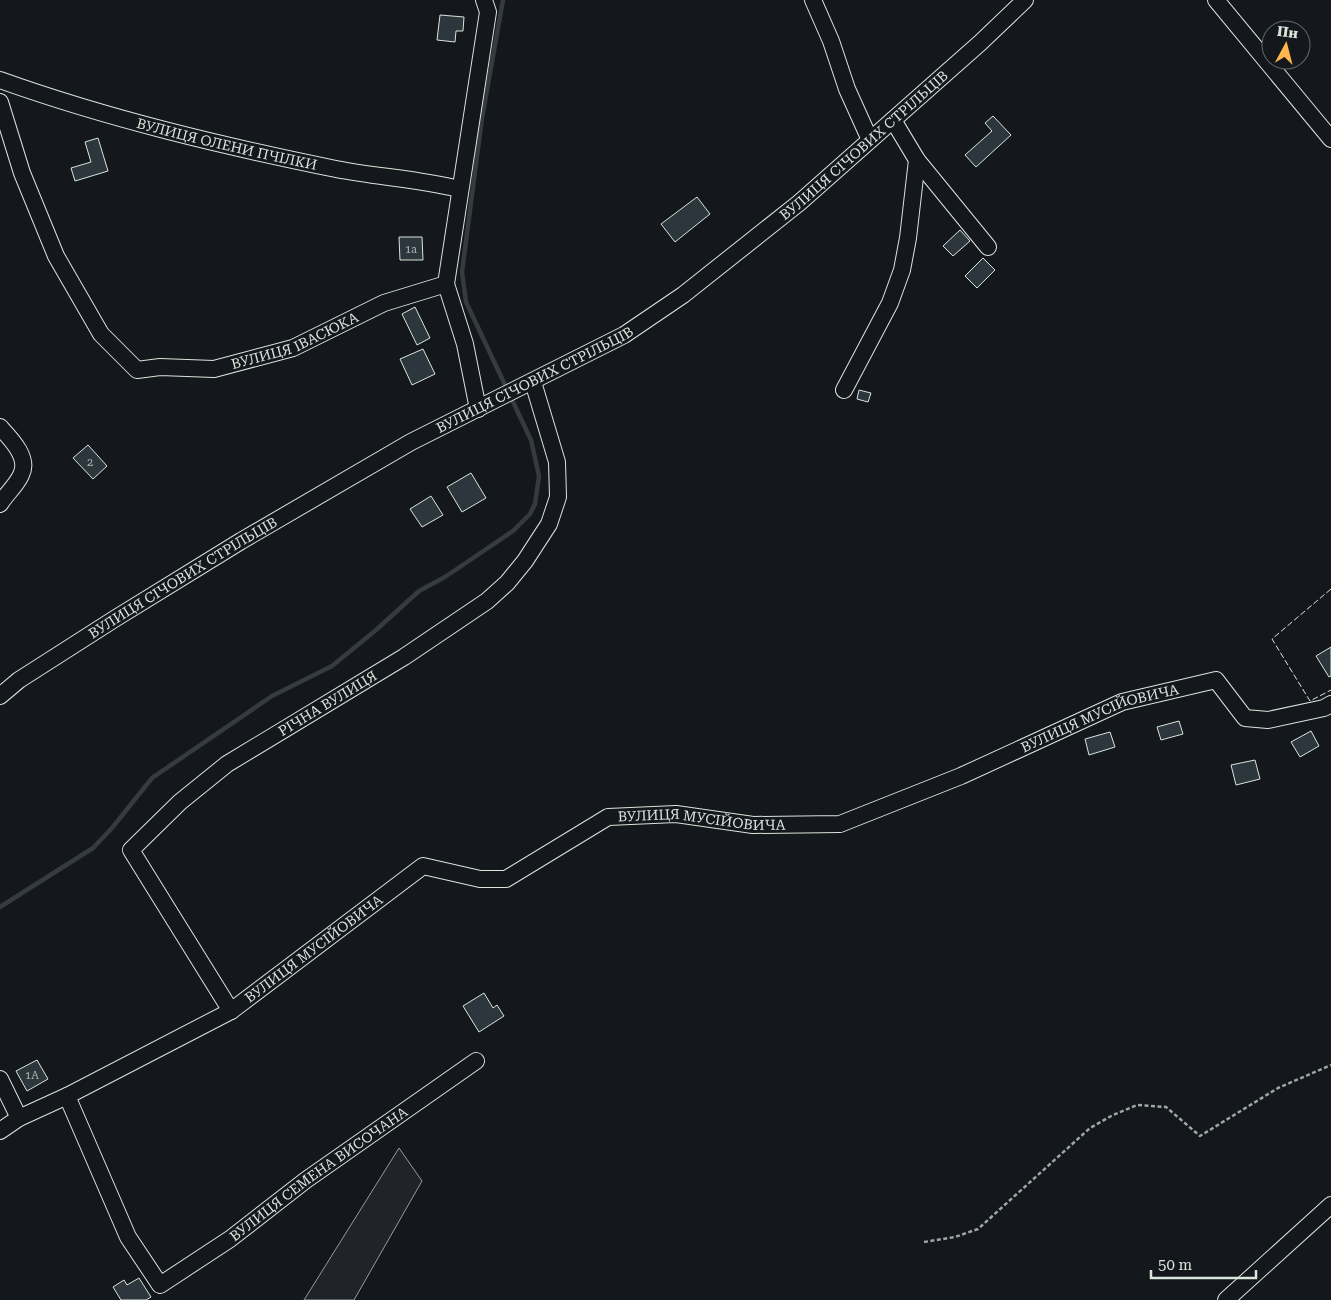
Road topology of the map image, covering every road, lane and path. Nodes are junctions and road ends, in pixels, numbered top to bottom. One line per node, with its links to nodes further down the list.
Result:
1 (484, 0): 11 (street)
2 (813, 0): 9 (street)
3 (1025, 0): 7 (street, ВУЛИЦЯ СІЧОВИХ СТРІЛЬЦІВ)
4 (1216, 0): 8 (street)
5 (0, 80): 11 (street, ВУЛИЦЯ ОЛЕНИ ПЧІЛКИ)
6 (0, 102): 13 (street, ВУЛИЦЯ ІВАСЮКА)
7 (893, 120): 9 (street, ВУЛИЦЯ СІЧОВИХ СТРІЛЬЦІВ); 10 (street)
8 (1331, 139)
9 (870, 140): 14 (street, ВУЛИЦЯ СІЧОВИХ СТРІЛЬЦІВ)
10 (917, 160): 12 (street); 15 (street)
11 (459, 189): 13 (street)
12 (988, 247)
13 (446, 284): 16 (street)
14 (533, 382): 16 (street, ВУЛИЦЯ СІЧОВИХ СТРІЛЬЦІВ); 21 (street, РІЧНА ВУЛИЦЯ)
15 (844, 390)
16 (478, 409): 19 (street, ВУЛИЦЯ СІЧОВИХ СТРІЛЬЦІВ)
17 (0, 427): 18 (street)
18 (0, 504)
19 (0, 696)
20 (1331, 704): 21 (street, ВУЛИЦЯ МУСІЙОВИЧА)
21 (231, 1010): 25 (street, ВУЛИЦЯ МУСІЙОВИЧА)
22 (476, 1061): 25 (street, ВУЛИЦЯ СЕМЕНА ВИСОЧАНА)
23 (1331, 1065): 29 (path)
24 (0, 1079): 26 (street)
25 (67, 1096): 26 (street, ВУЛИЦЯ МУСІЙОВИЧА)
26 (19, 1118): 27 (street, ВУЛИЦЯ МУСІЙОВИЧА)
27 (0, 1130)
28 (1331, 1205): 30 (street)
29 (924, 1242)
30 (1226, 1300)

